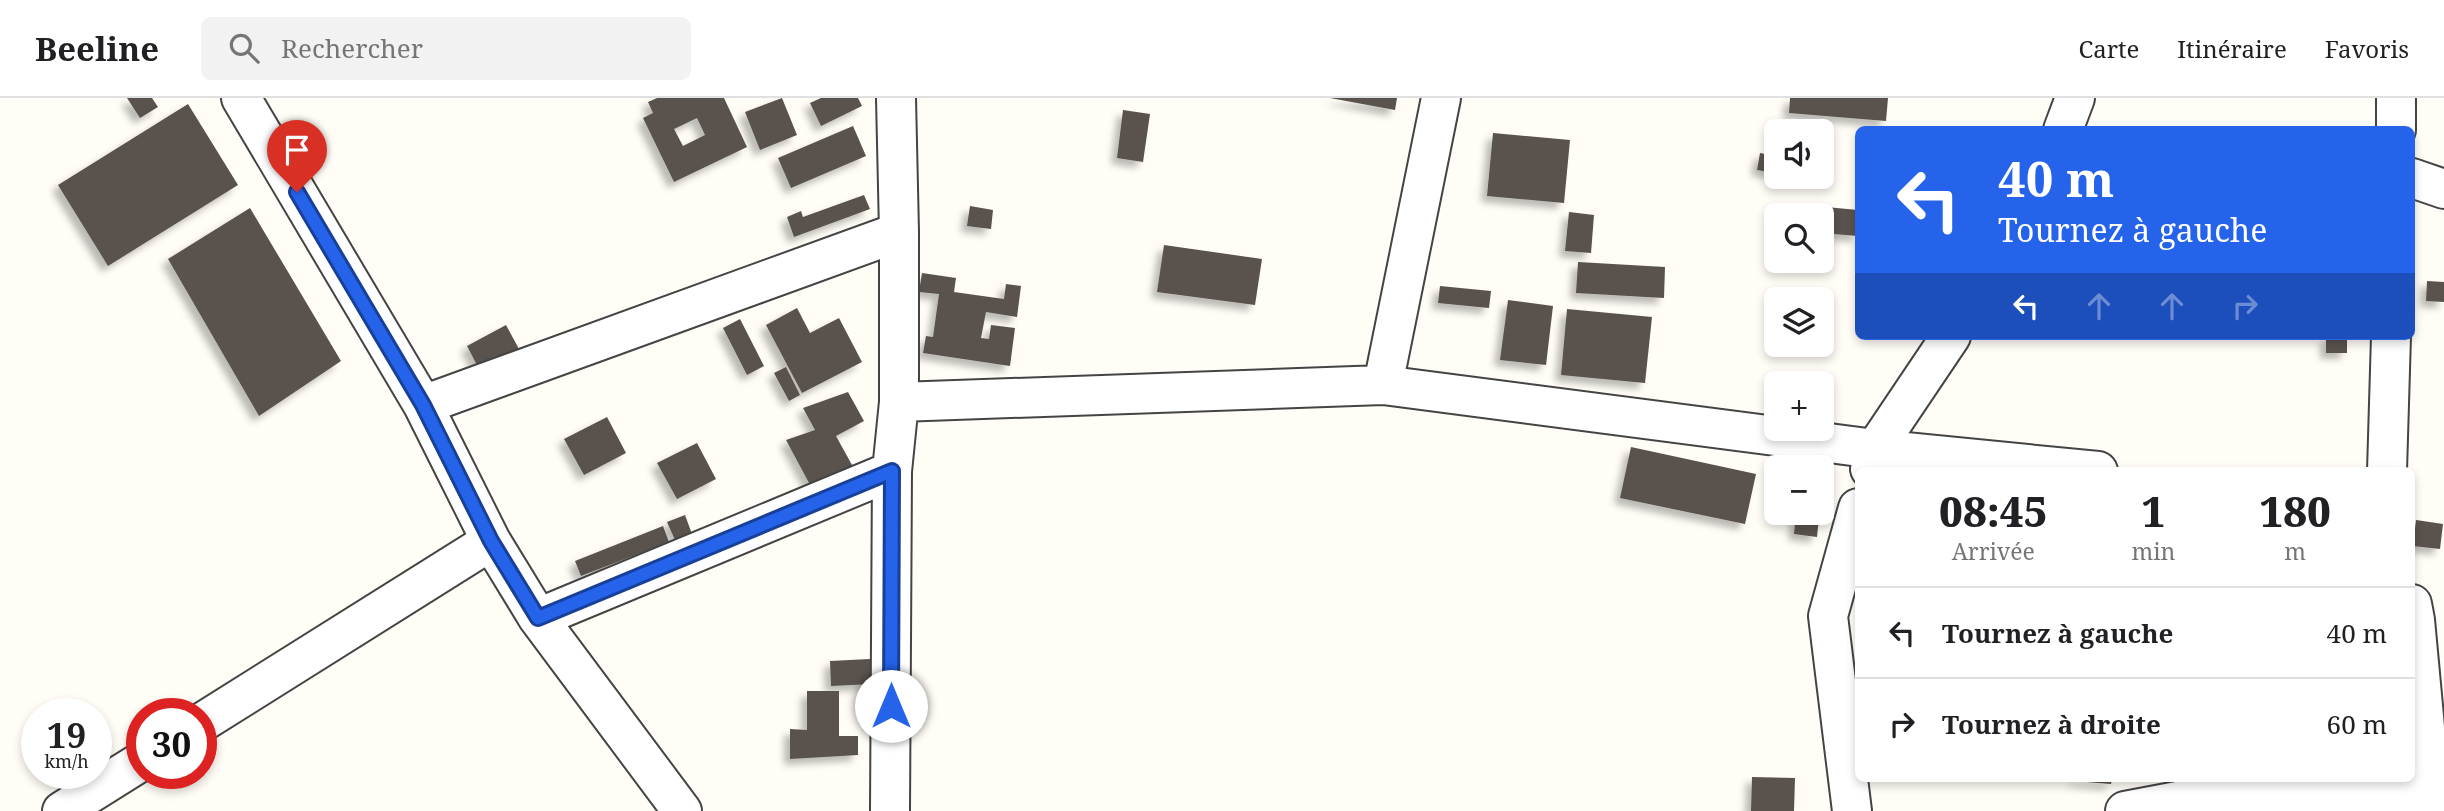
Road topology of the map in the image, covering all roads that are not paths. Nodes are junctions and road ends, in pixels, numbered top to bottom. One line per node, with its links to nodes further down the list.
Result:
1 (241, 98): 15 (street)
2 (896, 98): 10 (street)
3 (1441, 98): 13 (street)
4 (2075, 98): 6 (street)
5 (2396, 98): 7 (street)
6 (2064, 126)
7 (2396, 126)
8 (2415, 179): 9 (street)
9 (2444, 189)
10 (900, 232): 14 (street); 15 (street)
11 (1948, 340): 16 (street)
12 (2391, 340): 18 (street)
13 (1384, 385): 14 (street); 16 (street)
14 (899, 402): 19 (street)
15 (423, 405): 21 (street)
16 (1872, 460): 17 (street)
17 (2016, 467)
18 (2388, 467)
19 (892, 471): 23 (street); 29 (street)
20 (1855, 519): 30 (street)
21 (491, 541): 23 (street); 24 (street)
22 (2424, 617): 26 (street)
23 (538, 618): 28 (street)
24 (217, 713)
25 (126, 771): 27 (street)
26 (2438, 793): 31 (street)
27 (62, 811)
28 (682, 811)
29 (890, 811)
30 (1852, 811)
31 (2125, 811)

